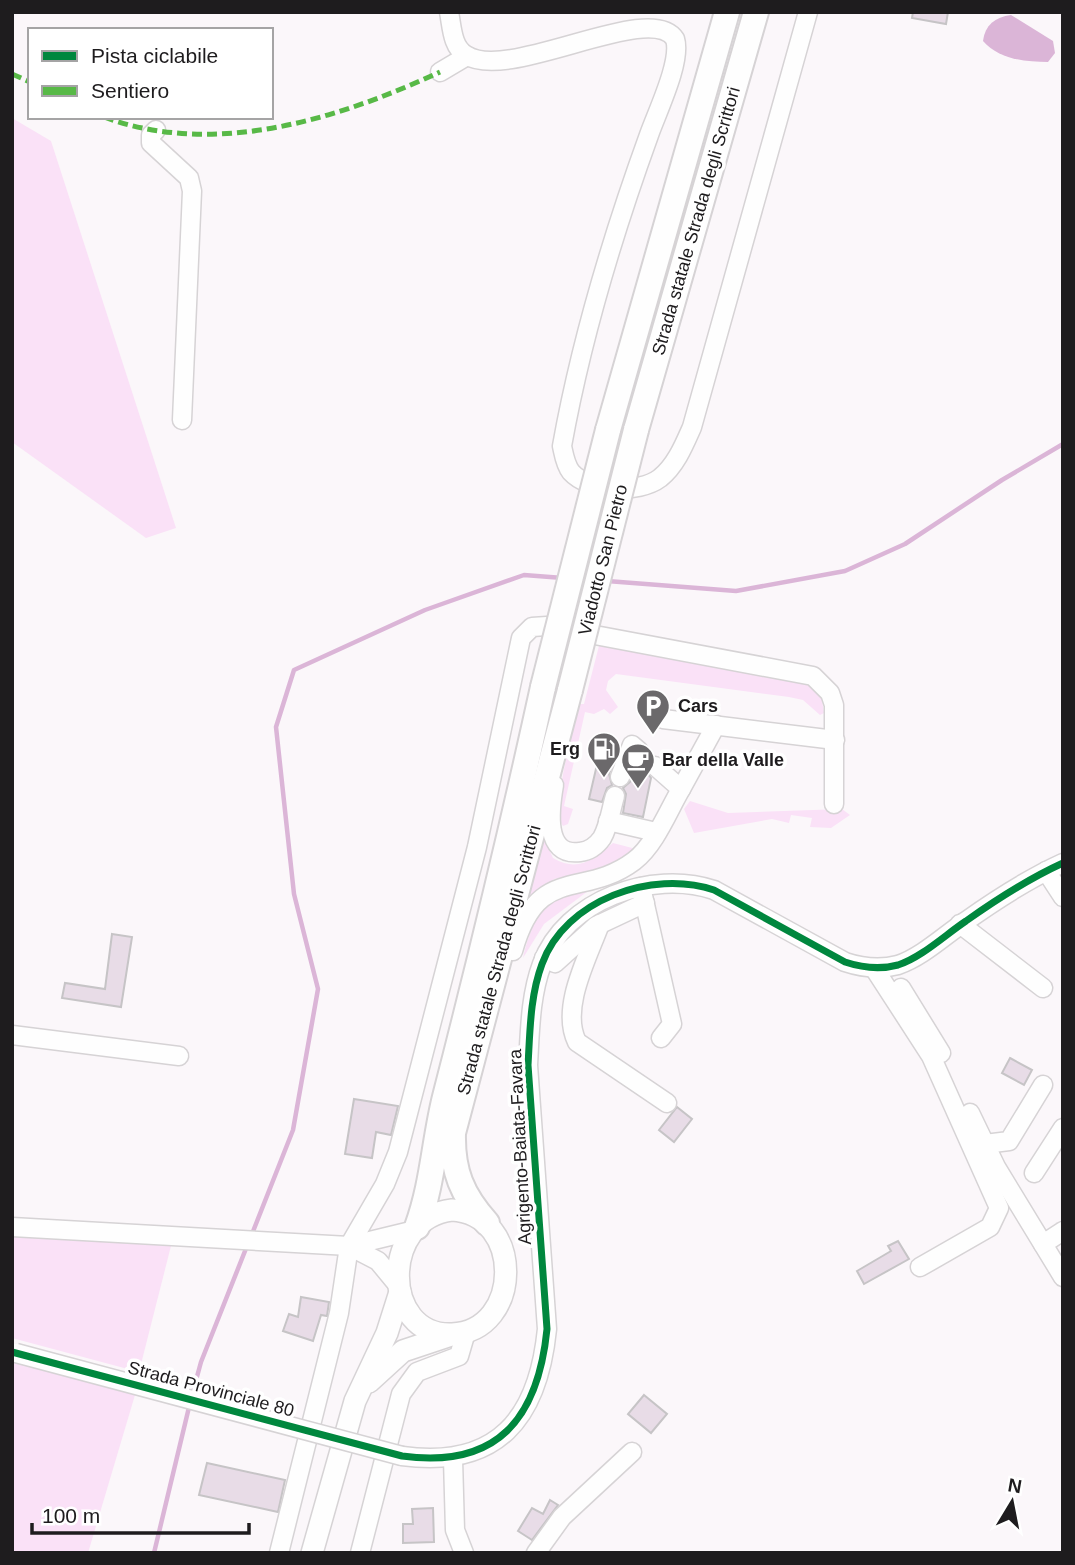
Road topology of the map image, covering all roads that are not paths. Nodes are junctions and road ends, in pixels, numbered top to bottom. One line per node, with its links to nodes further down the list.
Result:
1 (449, 12): 6 (street)
2 (714, 12): 9 (highway)
3 (727, 12): 9 (highway, Strada statale Strada degli Scrittori)
4 (755, 12): 12 (highway, Strada statale Strada degli Scrittori)
5 (808, 12): 6 (street)
6 (467, 56): 7 (street)
7 (440, 72)
8 (156, 130): 10 (street)
9 (688, 148): 11 (highway, Strada statale Strada degli Scrittori)
10 (182, 420)
11 (608, 430): 13 (highway, Viadotto San Pietro, bridge)
12 (636, 430): 14 (highway, Viadotto San Pietro, bridge)
13 (543, 687): 46 (highway, Strada statale Strada degli Scrittori)
14 (570, 690): 24 (street); 41 (highway, Strada statale Strada degli Scrittori)
15 (663, 719): 16 (street)
16 (716, 726): 17 (street); 21 (street)
17 (835, 740): 23 (street); 49 (street)
18 (639, 751): 20 (street)
19 (656, 766): 21 (street)
20 (620, 777)
21 (681, 789): 25 (street)
22 (615, 796): 24 (street)
23 (834, 804)
24 (608, 821): 25 (street)
25 (656, 832): 41 (street)
26 (1063, 863): 27 (street)
27 (1046, 871): 29 (street); 31 (street)
28 (643, 895): 30 (street); 32 (street, Agrigento-Baiata-Favara); 33 (street, Agrigento-Baiata-Favara); 36 (street)
29 (1063, 897)
30 (600, 924): 32 (street); 39 (street)
31 (961, 924): 33 (street); 34 (street)
32 (544, 958): 58 (street, Agrigento-Baiata-Favara)
33 (881, 968): 42 (street); 50 (street)
34 (1043, 988)
35 (12, 1035): 37 (street)
36 (661, 1038)
37 (178, 1056)
38 (1043, 1085): 42 (street)
39 (667, 1103)
40 (1063, 1128): 43 (street)
41 (453, 1133): 44 (highway, Strada statale Strada degli Scrittori)
42 (985, 1144): 48 (street)
43 (1034, 1173)
44 (486, 1223): 46 (main road); 53 (main road)
45 (12, 1227): 49 (street)
46 (416, 1228): 49 (street); 52 (main road)
47 (1063, 1231): 48 (street)
48 (1043, 1244): 51 (street)
49 (349, 1246): 52 (street); 59 (street)
50 (919, 1267)
51 (1063, 1277)
52 (399, 1288): 53 (main road); 55 (main road)
53 (462, 1332): 55 (main road); 61 (street)
54 (14, 1352): 57 (street, Strada Provinciale 80, bridge)
55 (355, 1401): 60 (main road)
56 (632, 1452): 63 (street)
57 (402, 1456): 58 (street, Agrigento-Baiata-Favara)
58 (453, 1459): 62 (street)
59 (279, 1553)
60 (312, 1553)
61 (359, 1553)
62 (464, 1553)
63 (536, 1553)

